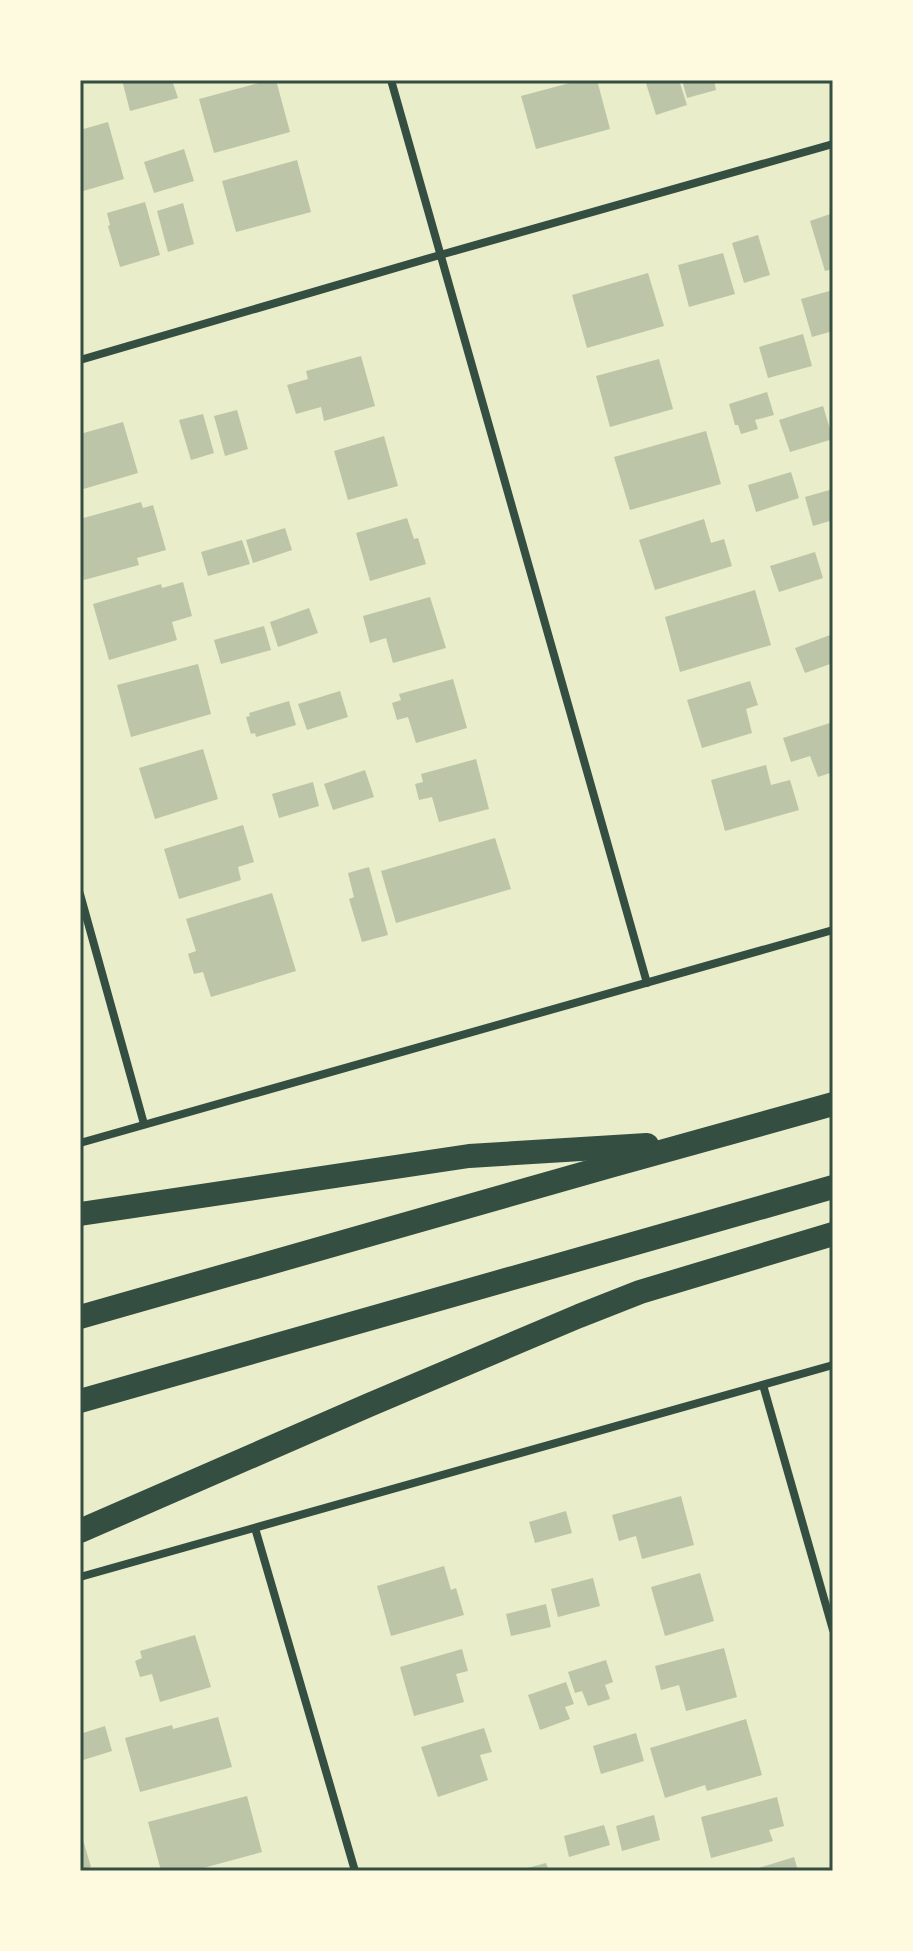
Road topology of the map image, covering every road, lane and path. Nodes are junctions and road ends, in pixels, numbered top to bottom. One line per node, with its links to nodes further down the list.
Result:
1 (391, 80): 3 (street)
2 (833, 144): 3 (street)
3 (440, 255): 4 (street); 7 (street)
4 (80, 360)
5 (80, 894): 9 (street)
6 (833, 930): 7 (street)
7 (647, 983): 9 (street)
8 (833, 1104): 10 (highway)
9 (144, 1124): 11 (street)
10 (701, 1142): 13 (highway); 15 (highway)
11 (80, 1143)
12 (833, 1187): 18 (highway)
13 (80, 1214)
14 (833, 1234): 20 (highway)
15 (80, 1317)
16 (833, 1365): 17 (street)
17 (763, 1385): 19 (street); 22 (street)
18 (80, 1401)
19 (255, 1528): 21 (street); 23 (street)
20 (80, 1531)
21 (80, 1577)
22 (833, 1630)
23 (355, 1871)

